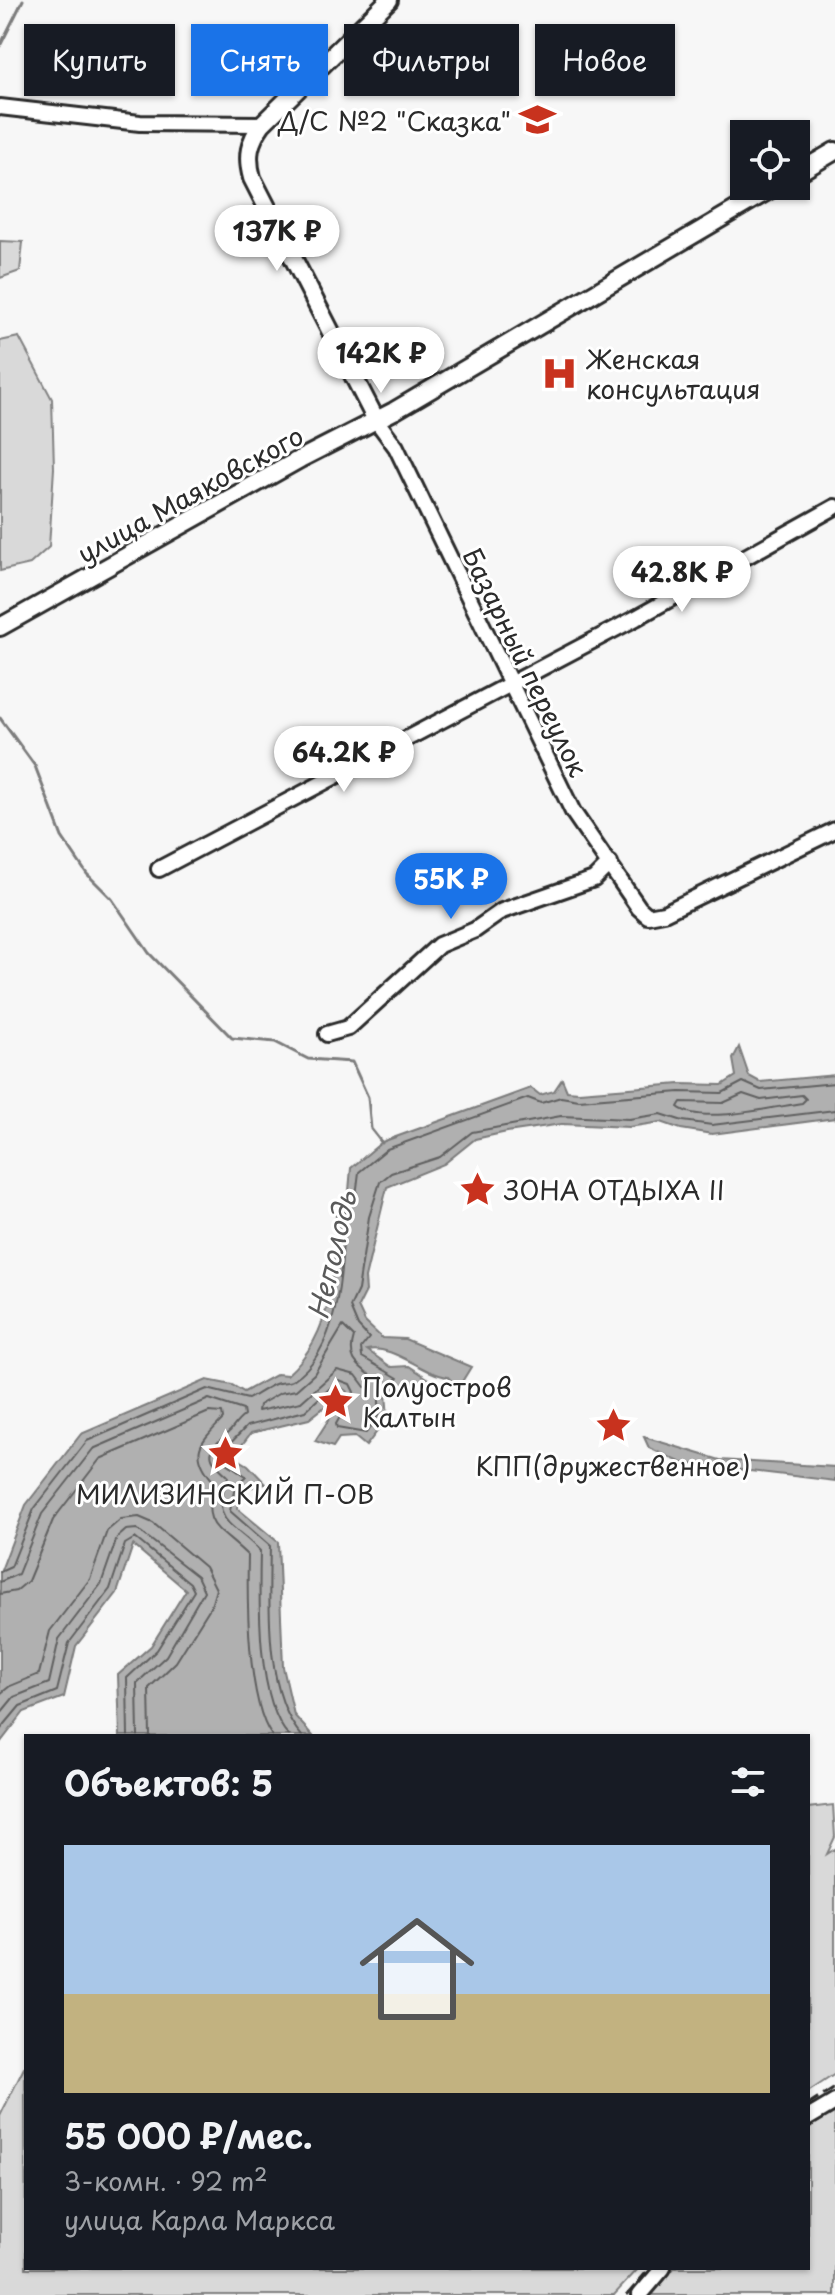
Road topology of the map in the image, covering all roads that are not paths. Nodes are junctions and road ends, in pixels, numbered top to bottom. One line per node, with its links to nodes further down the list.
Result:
1 (389, 0): 3 (street)
2 (0, 107): 3 (street)
3 (262, 124): 7 (street)
4 (835, 151): 5 (street)
5 (810, 166)
6 (752, 200): 7 (street, улица Маяковского)
7 (376, 420): 9 (street, улица Маяковского); 10 (street, Базарный переулок)
8 (835, 507): 10 (street)
9 (0, 627)
10 (511, 682): 12 (street, Базарный переулок); 13 (street)
11 (835, 830): 12 (street, Базарный переулок)
12 (610, 863): 14 (street)
13 (159, 869)
14 (327, 1034)
15 (835, 2102): 16 (street)
16 (810, 2117)
17 (661, 2270): 18 (street)
18 (640, 2295)

